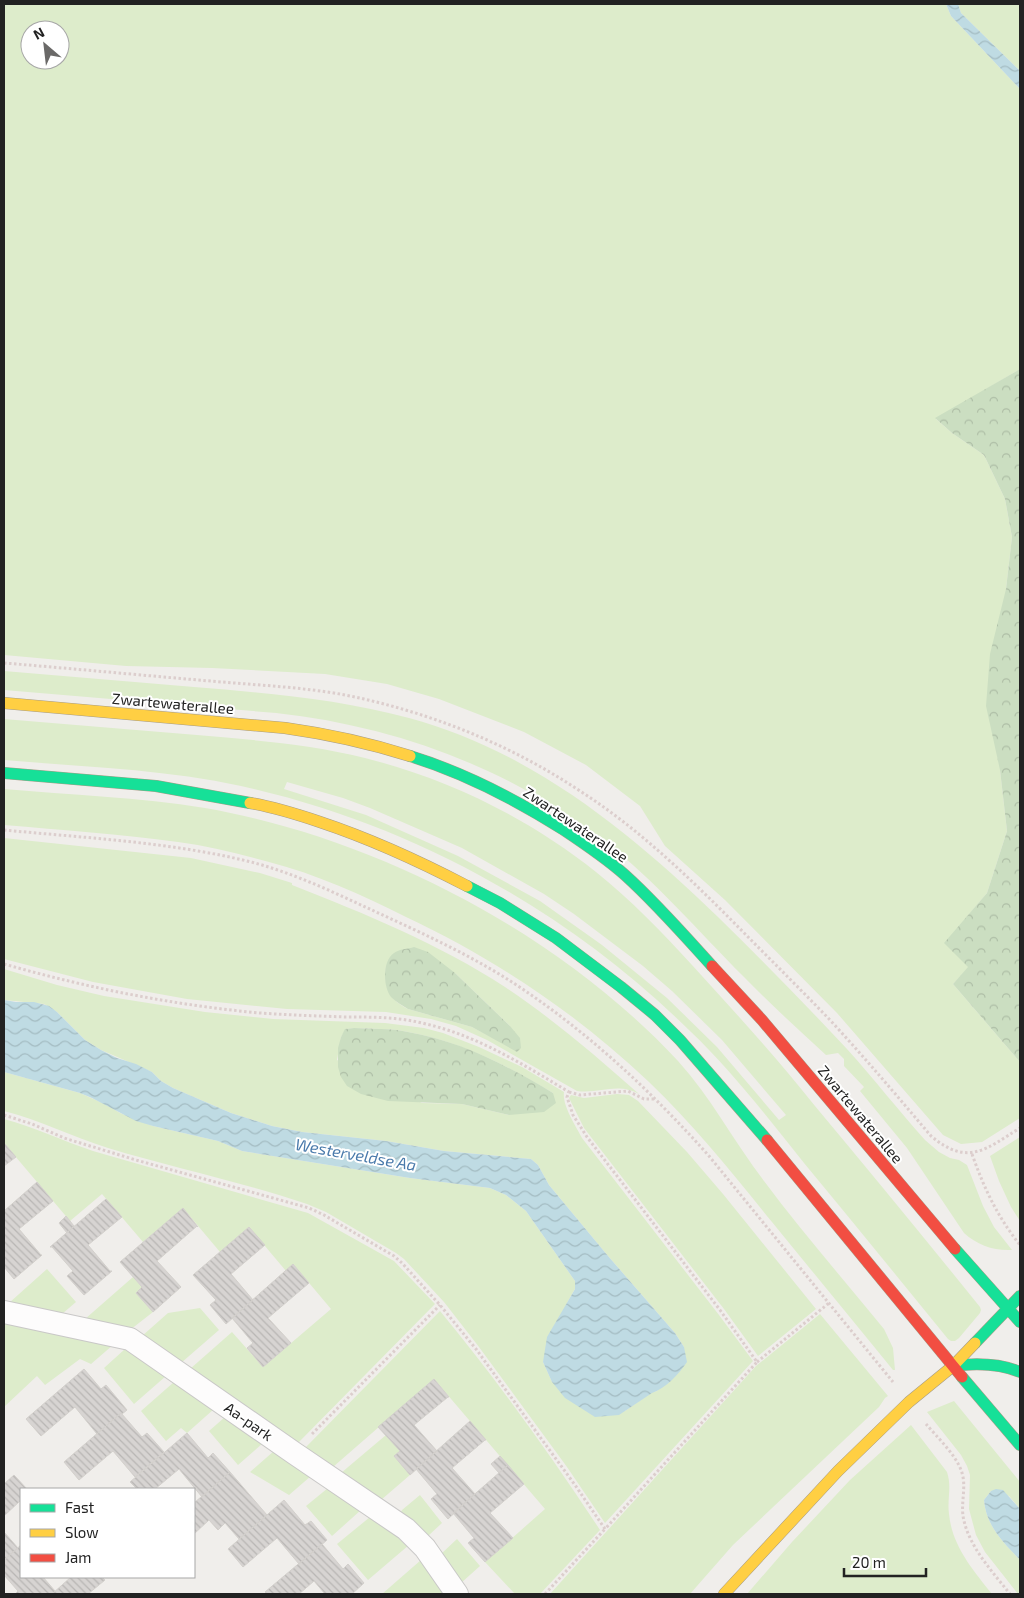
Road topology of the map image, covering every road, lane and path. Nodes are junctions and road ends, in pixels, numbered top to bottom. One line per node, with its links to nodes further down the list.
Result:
1 (4, 703): 13 (main road, Zwartewaterallee)
2 (4, 774): 17 (main road)
3 (4, 830): 6 (path)
4 (4, 964): 5 (path)
5 (569, 1092): 6 (path); 16 (path)
6 (655, 1099): 11 (path)
7 (4, 1115): 12 (path)
8 (1020, 1128): 9 (path)
9 (1020, 1245)
10 (1020, 1296): 13 (main road)
11 (829, 1303): 16 (path); 19 (path)
12 (440, 1305): 21 (path); 22 (path)
13 (1009, 1309): 15 (main road, Zwartewaterallee); 17 (main road)
14 (4, 1312): 21 (street, Aa-park)
15 (1020, 1322)
16 (757, 1362): 22 (path)
17 (952, 1366): 18 (main road); 19 (main road); 20 (main road)
18 (1020, 1372)
19 (909, 1402): 25 (main road); 26 (path)
20 (1020, 1446)
21 (294, 1453): 23 (street, Aa-park)
22 (605, 1529): 24 (path)
23 (457, 1594)
24 (545, 1594)
25 (724, 1594)
26 (1010, 1594)

